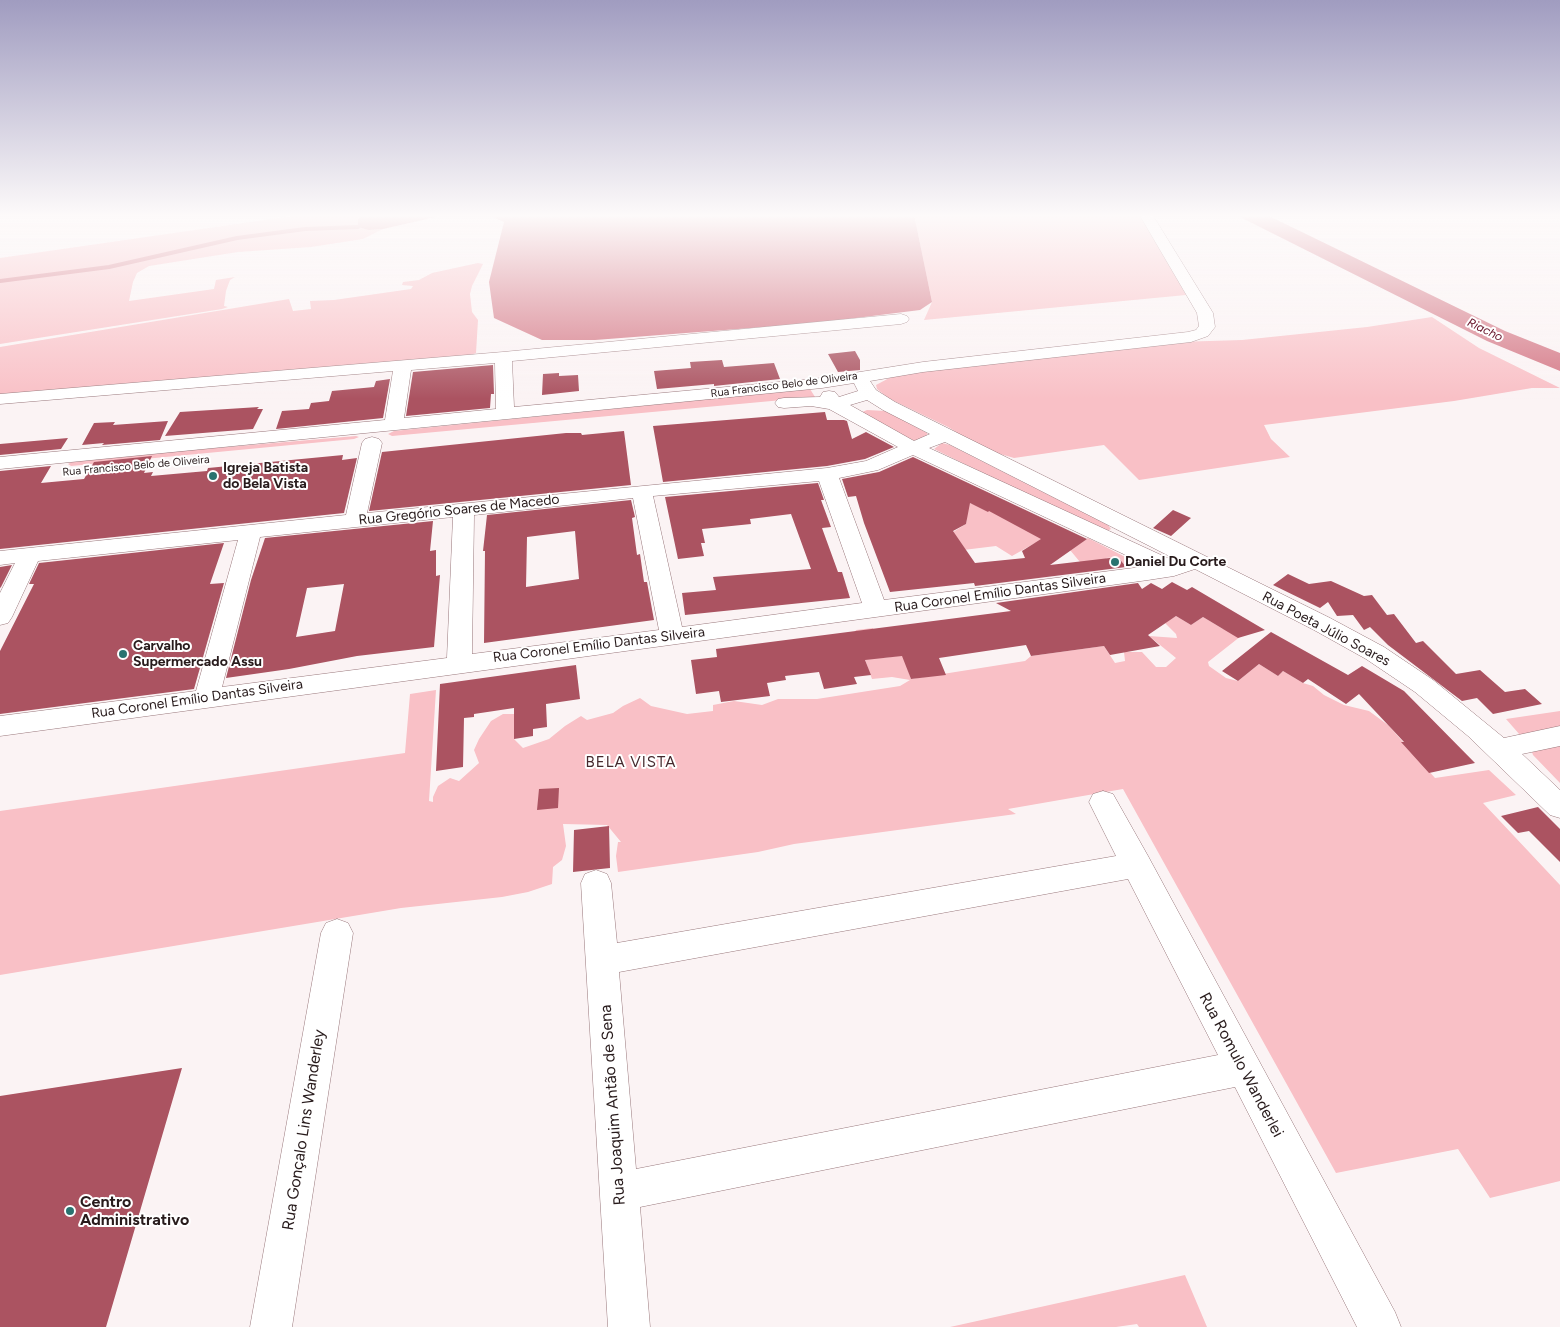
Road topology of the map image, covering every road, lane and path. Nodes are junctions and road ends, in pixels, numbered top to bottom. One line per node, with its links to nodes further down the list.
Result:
1 (1184, 276): 6 (street, Rua Francisco Belo de Oliveira)
2 (901, 318): 3 (street)
3 (503, 357): 4 (street); 9 (street)
4 (403, 364): 7 (street); 10 (street)
5 (822, 383): 6 (street, Rua Francisco Belo de Oliveira); 8 (street); 9 (street, Rua Francisco Belo de Oliveira)
6 (863, 386): 8 (street, Rua Francisco Belo de Oliveira); 11 (street, Rua Poeta Júlio Soares)
7 (0, 399)
8 (834, 404): 10 (street, Rua Francisco Belo de Oliveira); 12 (street, Rua Poeta Júlio Soares)
9 (505, 414): 10 (street, Rua Francisco Belo de Oliveira)
10 (376, 435): 13 (street, Rua Francisco Belo de Oliveira); 17 (street)
11 (944, 435): 12 (street); 21 (street, Rua Poeta Júlio Soares)
12 (915, 449): 14 (street, Rua Gregório Soares de Macedo); 22 (street, Rua Poeta Júlio Soares)
13 (3, 470)
14 (827, 474): 15 (street, Rua Gregório Soares de Macedo); 24 (street)
15 (642, 491): 16 (street, Rua Gregório Soares de Macedo); 26 (street)
16 (464, 510): 17 (street, Rua Gregório Soares de Macedo); 27 (street)
17 (355, 521): 18 (street, Rua Gregório Soares de Macedo)
18 (251, 532): 19 (street, Rua Gregório Soares de Macedo); 28 (street)
19 (30, 554): 20 (street, Rua Gregório Soares de Macedo); 25 (street)
20 (0, 558)
21 (1197, 561): 22 (street, Rua Coronel Emílio Dantas Silveira); 23 (street, Rua Poeta Júlio Soares)
22 (1171, 569): 23 (street, Rua Poeta Júlio Soares); 24 (street, Rua Coronel Emílio Dantas Silveira)
23 (1224, 575): 31 (street, Rua Poeta Júlio Soares)
24 (876, 610): 26 (street, Rua Coronel Emílio Dantas Silveira)
25 (0, 617)
26 (672, 636): 27 (street, Rua Coronel Emílio Dantas Silveira)
27 (459, 663): 28 (street, Rua Coronel Emílio Dantas Silveira)
28 (206, 697): 29 (street, Rua Coronel Emílio Dantas Silveira)
29 (0, 726)
30 (1560, 736): 31 (street)
31 (1500, 749): 33 (street, Rua Poeta Júlio Soares)
32 (1103, 802): 34 (street, Rua Romulo Wanderlei)
33 (1560, 807)
34 (1137, 864): 37 (street); 38 (street, Rua Romulo Wanderlei)
35 (596, 884): 37 (street, Rua Joaquim Antão de Sena)
36 (337, 933): 40 (street, Rua Gonçalo Lins Wanderley)
37 (602, 960): 39 (street, Rua Joaquim Antão de Sena)
38 (1243, 1068): 39 (street); 42 (street, Rua Romulo Wanderlei)
39 (620, 1192): 41 (street, Rua Joaquim Antão de Sena)
40 (271, 1327)
41 (628, 1327)
42 (1380, 1327)

